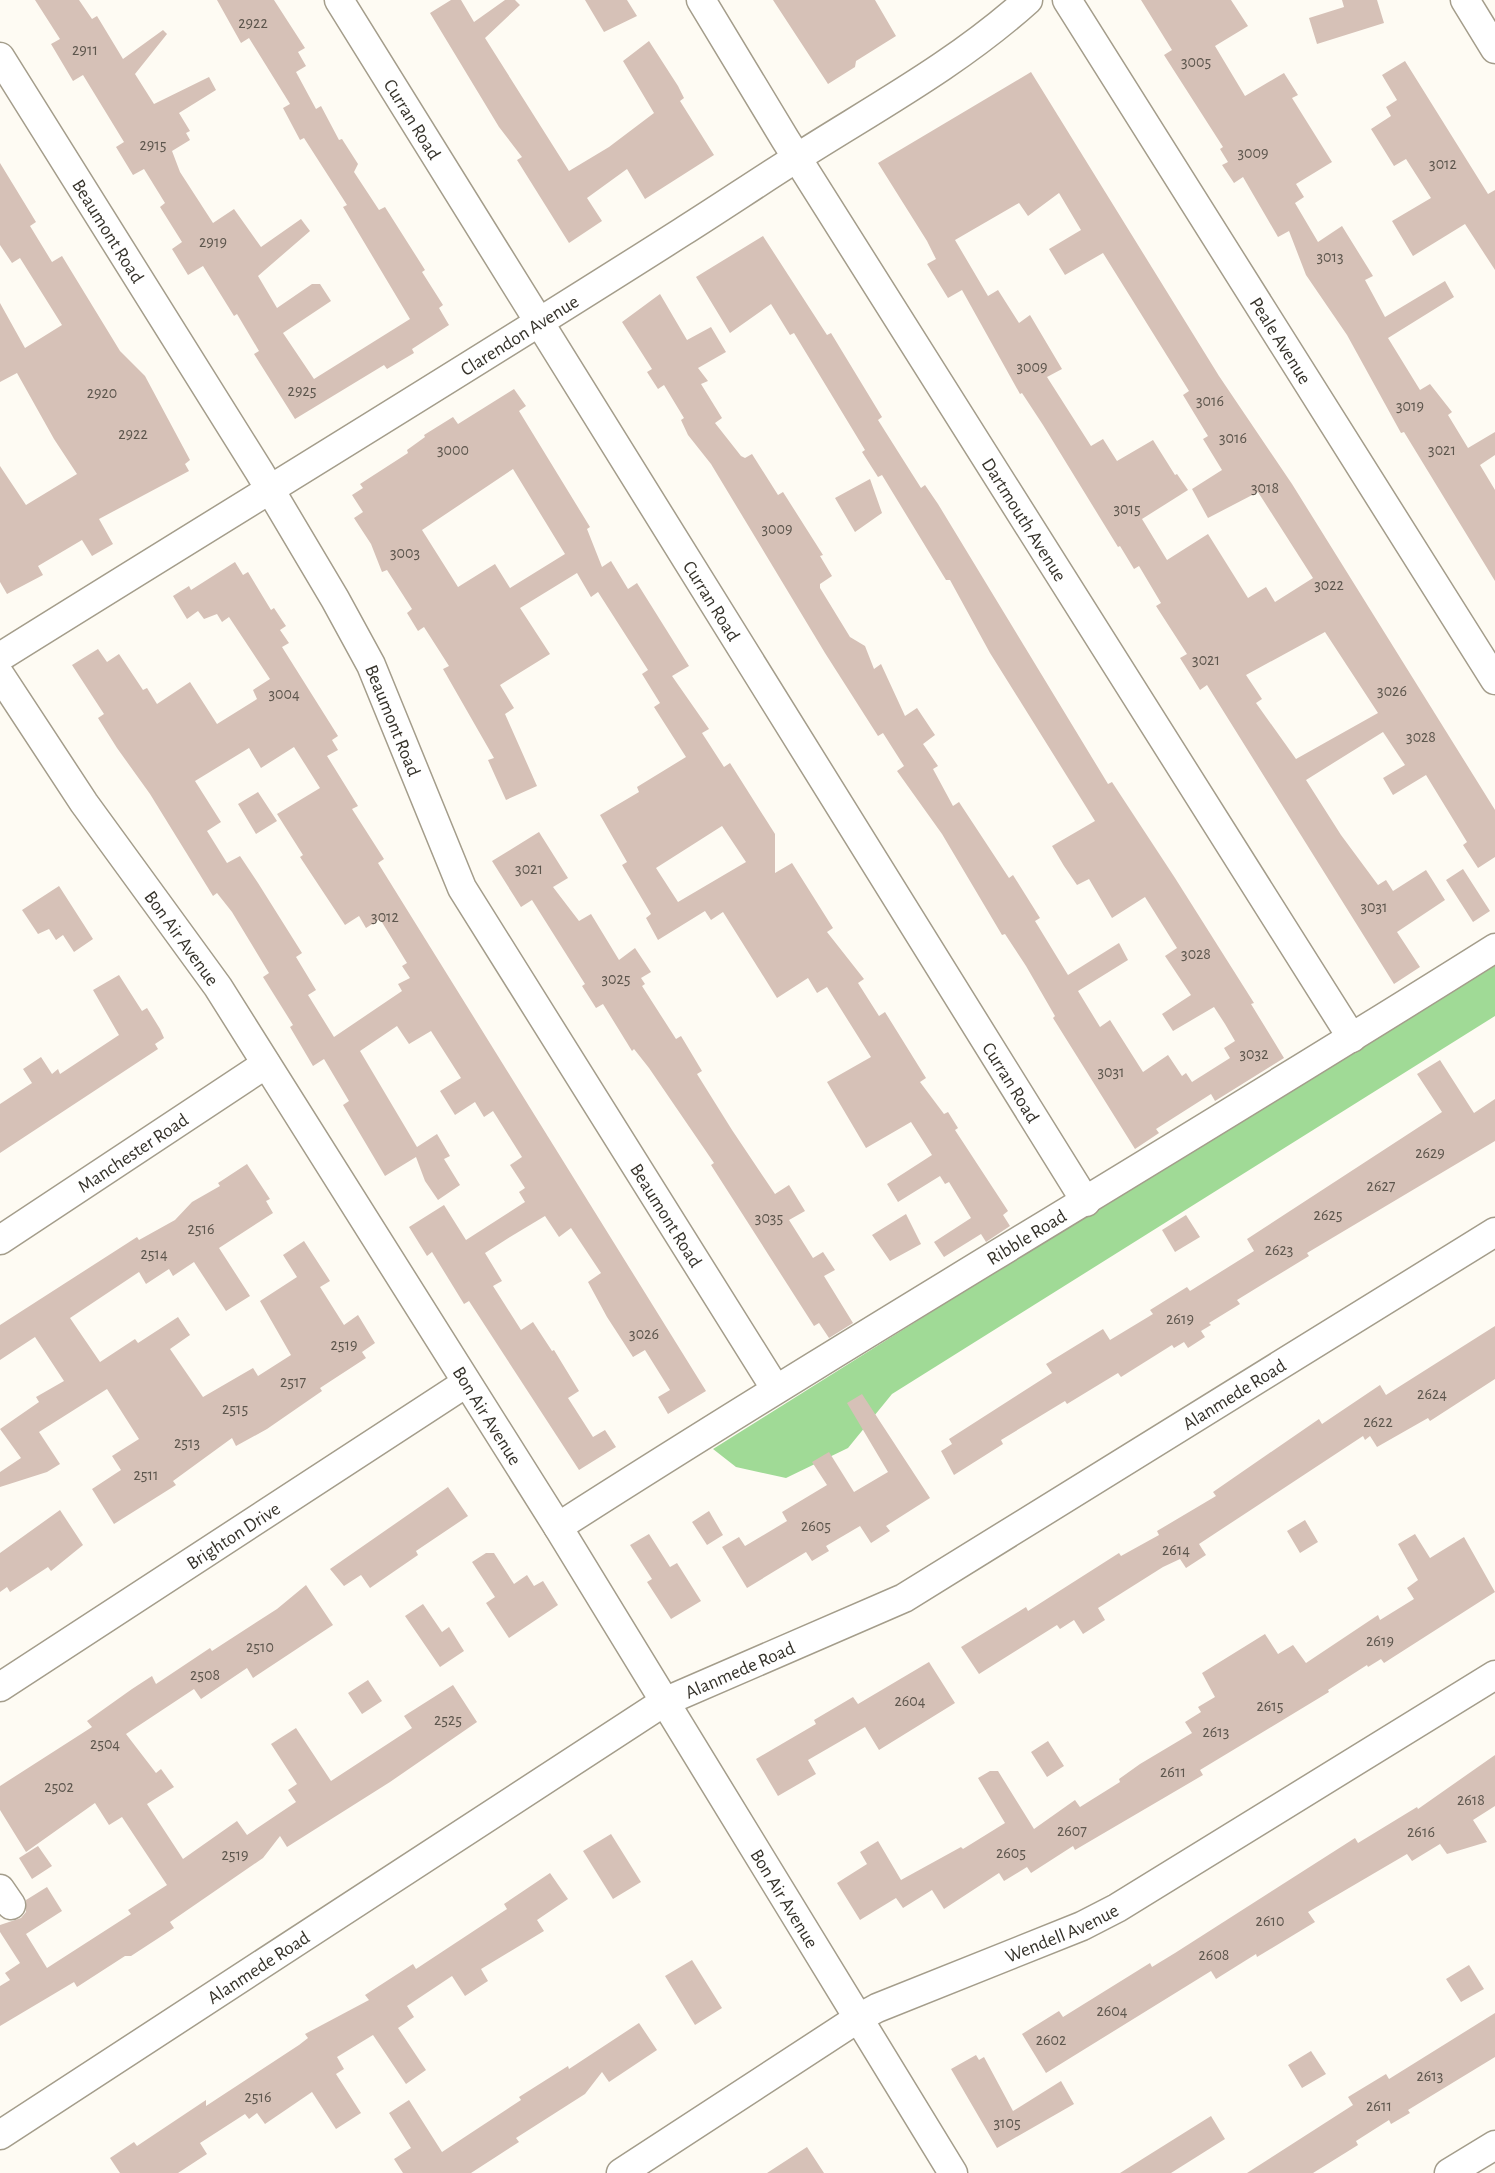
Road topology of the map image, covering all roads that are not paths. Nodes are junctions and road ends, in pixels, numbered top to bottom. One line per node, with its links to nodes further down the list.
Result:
1 (339, 0): 9 (street, Curran Road)
2 (701, 0): 8 (street, Dartmouth Avenue)
3 (1028, 0): 8 (street, Clarendon Avenue)
4 (1067, 0): 13 (street, Peale Avenue)
5 (1465, 0): 6 (street)
6 (1495, 49)
7 (0, 57): 10 (street, Beaumont Road)
8 (797, 158): 9 (street, Clarendon Avenue); 15 (street, Dartmouth Avenue)
9 (540, 323): 10 (street, Clarendon Avenue); 17 (street, Curran Road)
10 (269, 489): 11 (street, Clarendon Avenue); 21 (street, Beaumont Road)
11 (0, 657)
12 (0, 675): 16 (street, Bon Air Avenue)
13 (1495, 680)
14 (1495, 948): 15 (street, Ribble Road)
15 (1352, 1038): 17 (street, Ribble Road)
16 (266, 1064): 19 (street, Manchester Road); 20 (street, Bon Air Avenue)
17 (1086, 1202): 21 (street, Ribble Road)
18 (1495, 1232): 25 (street, Alanmede Road)
19 (0, 1240)
20 (466, 1383): 22 (street, Bon Air Avenue); 24 (street, Brighton Drive)
21 (775, 1388): 22 (street, Ribble Road)
22 (558, 1527): 25 (street, Bon Air Avenue)
23 (1495, 1675): 26 (street, Wendell Avenue)
24 (0, 1687)
25 (664, 1702): 26 (street, Bon Air Avenue); 27 (street, Alanmede Road)
26 (857, 2019): 29 (street, Wendell Avenue); 30 (street, Bon Air Avenue)
27 (0, 2135)
28 (1495, 2145): 31 (street)
29 (621, 2173)
30 (953, 2173)
31 (1449, 2173)

